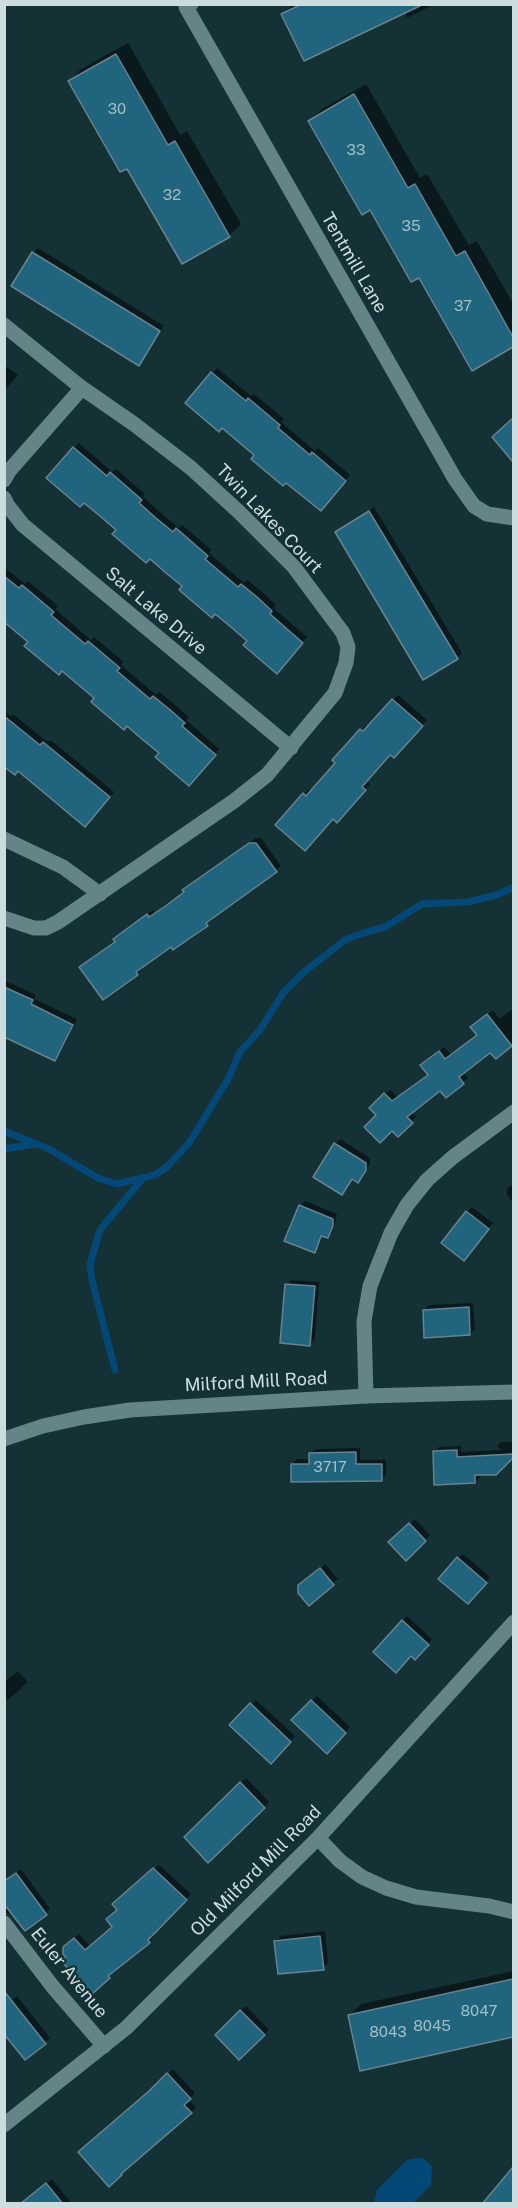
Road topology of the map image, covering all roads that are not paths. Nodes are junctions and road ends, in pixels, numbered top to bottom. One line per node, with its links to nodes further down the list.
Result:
1 (191, 4): 6 (street, Tentmill Lane)
2 (4, 325): 3 (street, Twin Lakes Court)
3 (82, 388): 4 (street); 7 (street, Twin Lakes Court)
4 (4, 480)
5 (4, 498): 7 (street, Salt Lake Drive)
6 (513, 518)
7 (291, 748): 9 (street, Twin Lakes Court)
8 (4, 839): 9 (street)
9 (100, 894): 10 (street, Twin Lakes Court)
10 (4, 918)
11 (513, 1112): 13 (street)
12 (513, 1392): 13 (street, Milford Mill Road)
13 (366, 1396): 14 (street, Milford Mill Road)
14 (4, 1439)
15 (513, 1622): 16 (street, Old Milford Mill Road)
16 (318, 1838): 17 (street); 19 (street, Old Milford Mill Road)
17 (513, 1912)
18 (4, 1923): 19 (street, Euler Avenue)
19 (104, 2046): 20 (street, Old Milford Mill Road)
20 (4, 2125)

